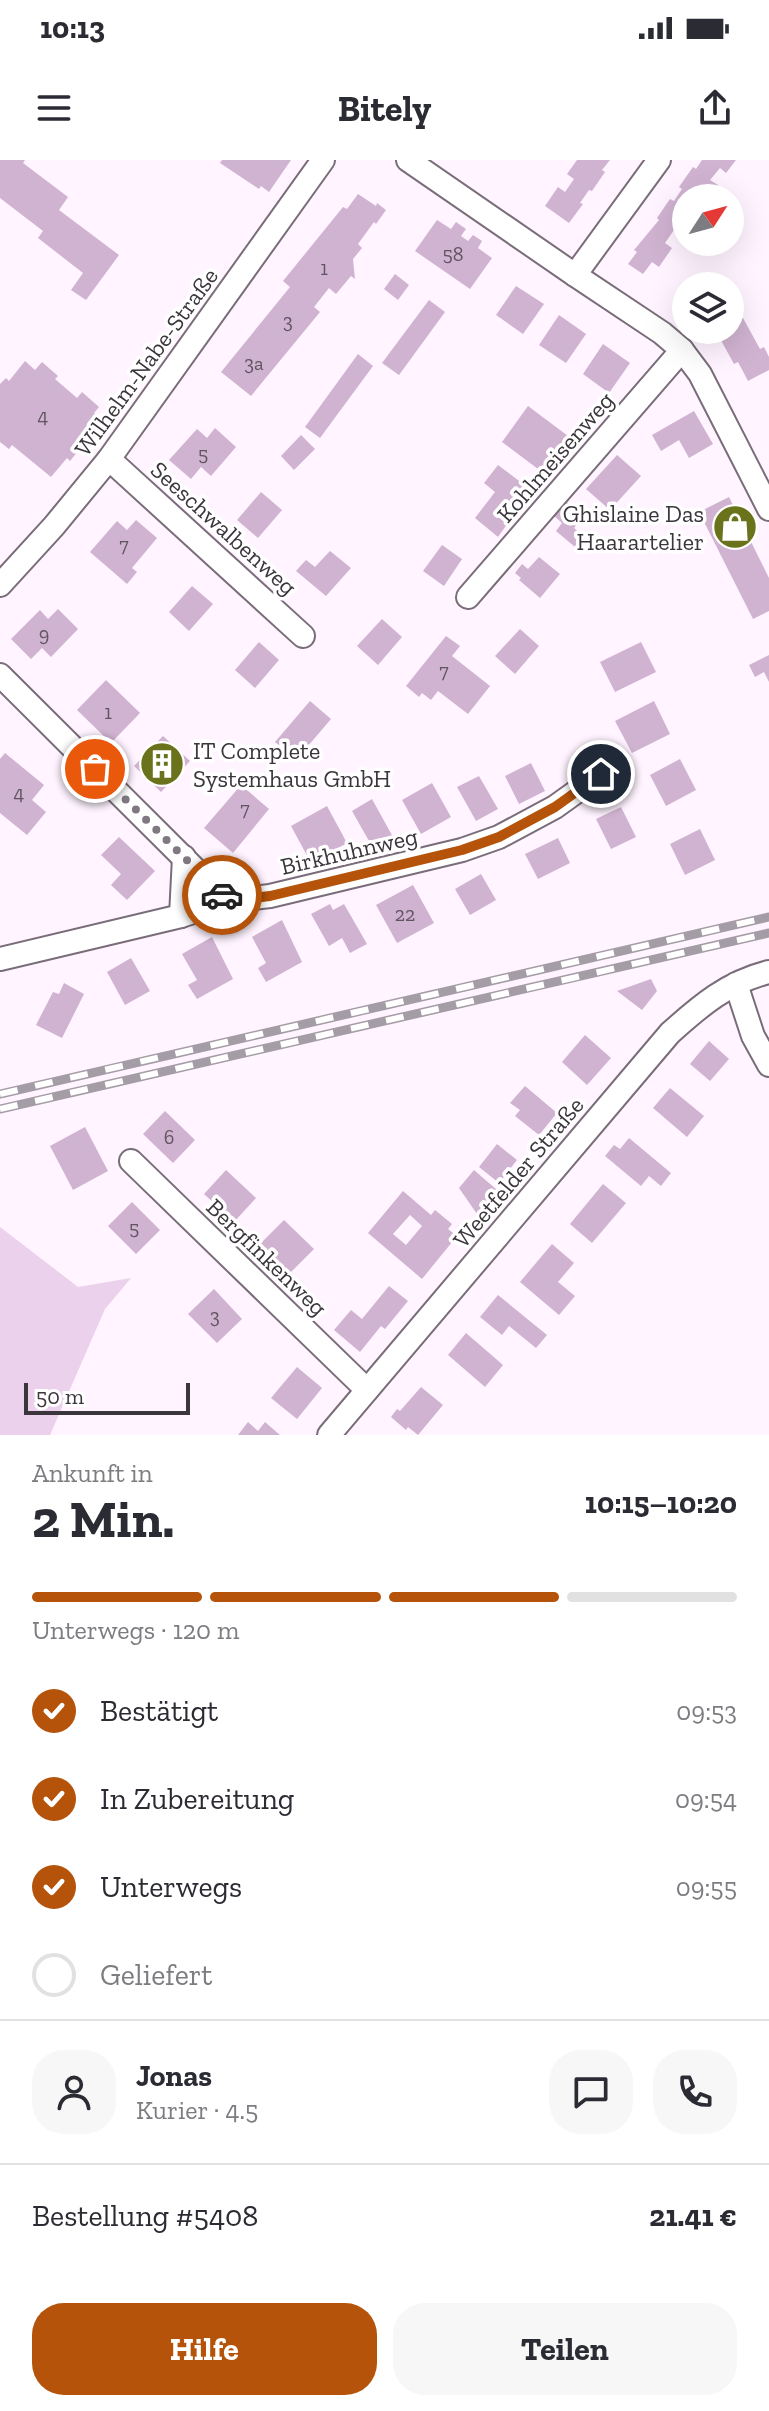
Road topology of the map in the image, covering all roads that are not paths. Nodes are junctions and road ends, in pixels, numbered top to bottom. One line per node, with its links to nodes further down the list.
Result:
1 (323, 160): 6 (street, Wilhelm-Nabe-Straße)
2 (408, 160): 4 (street)
3 (659, 160): 4 (street)
4 (575, 275): 5 (street)
5 (682, 350): 7 (street); 9 (street, Kohlmeisenweg)
6 (109, 459): 8 (street, Wilhelm-Nabe-Straße); 10 (street, Seeschwalbenweg)
7 (769, 509)
8 (0, 585)
9 (468, 597)
10 (303, 636)
11 (0, 675): 13 (street)
12 (601, 774): 14 (street, Birkhuhnweg)
13 (184, 857): 14 (street); 15 (street)
14 (227, 901): 15 (street, Birkhuhnweg)
15 (181, 916): 16 (street, Birkhuhnweg)
16 (0, 959)
17 (769, 972): 18 (street, Weetfelder Straße)
18 (736, 984): 19 (street); 21 (street, Weetfelder Straße)
19 (769, 1065)
20 (131, 1161): 21 (street, Bergfinkenweg)
21 (367, 1390): 22 (street, Weetfelder Straße)
22 (329, 1435)

